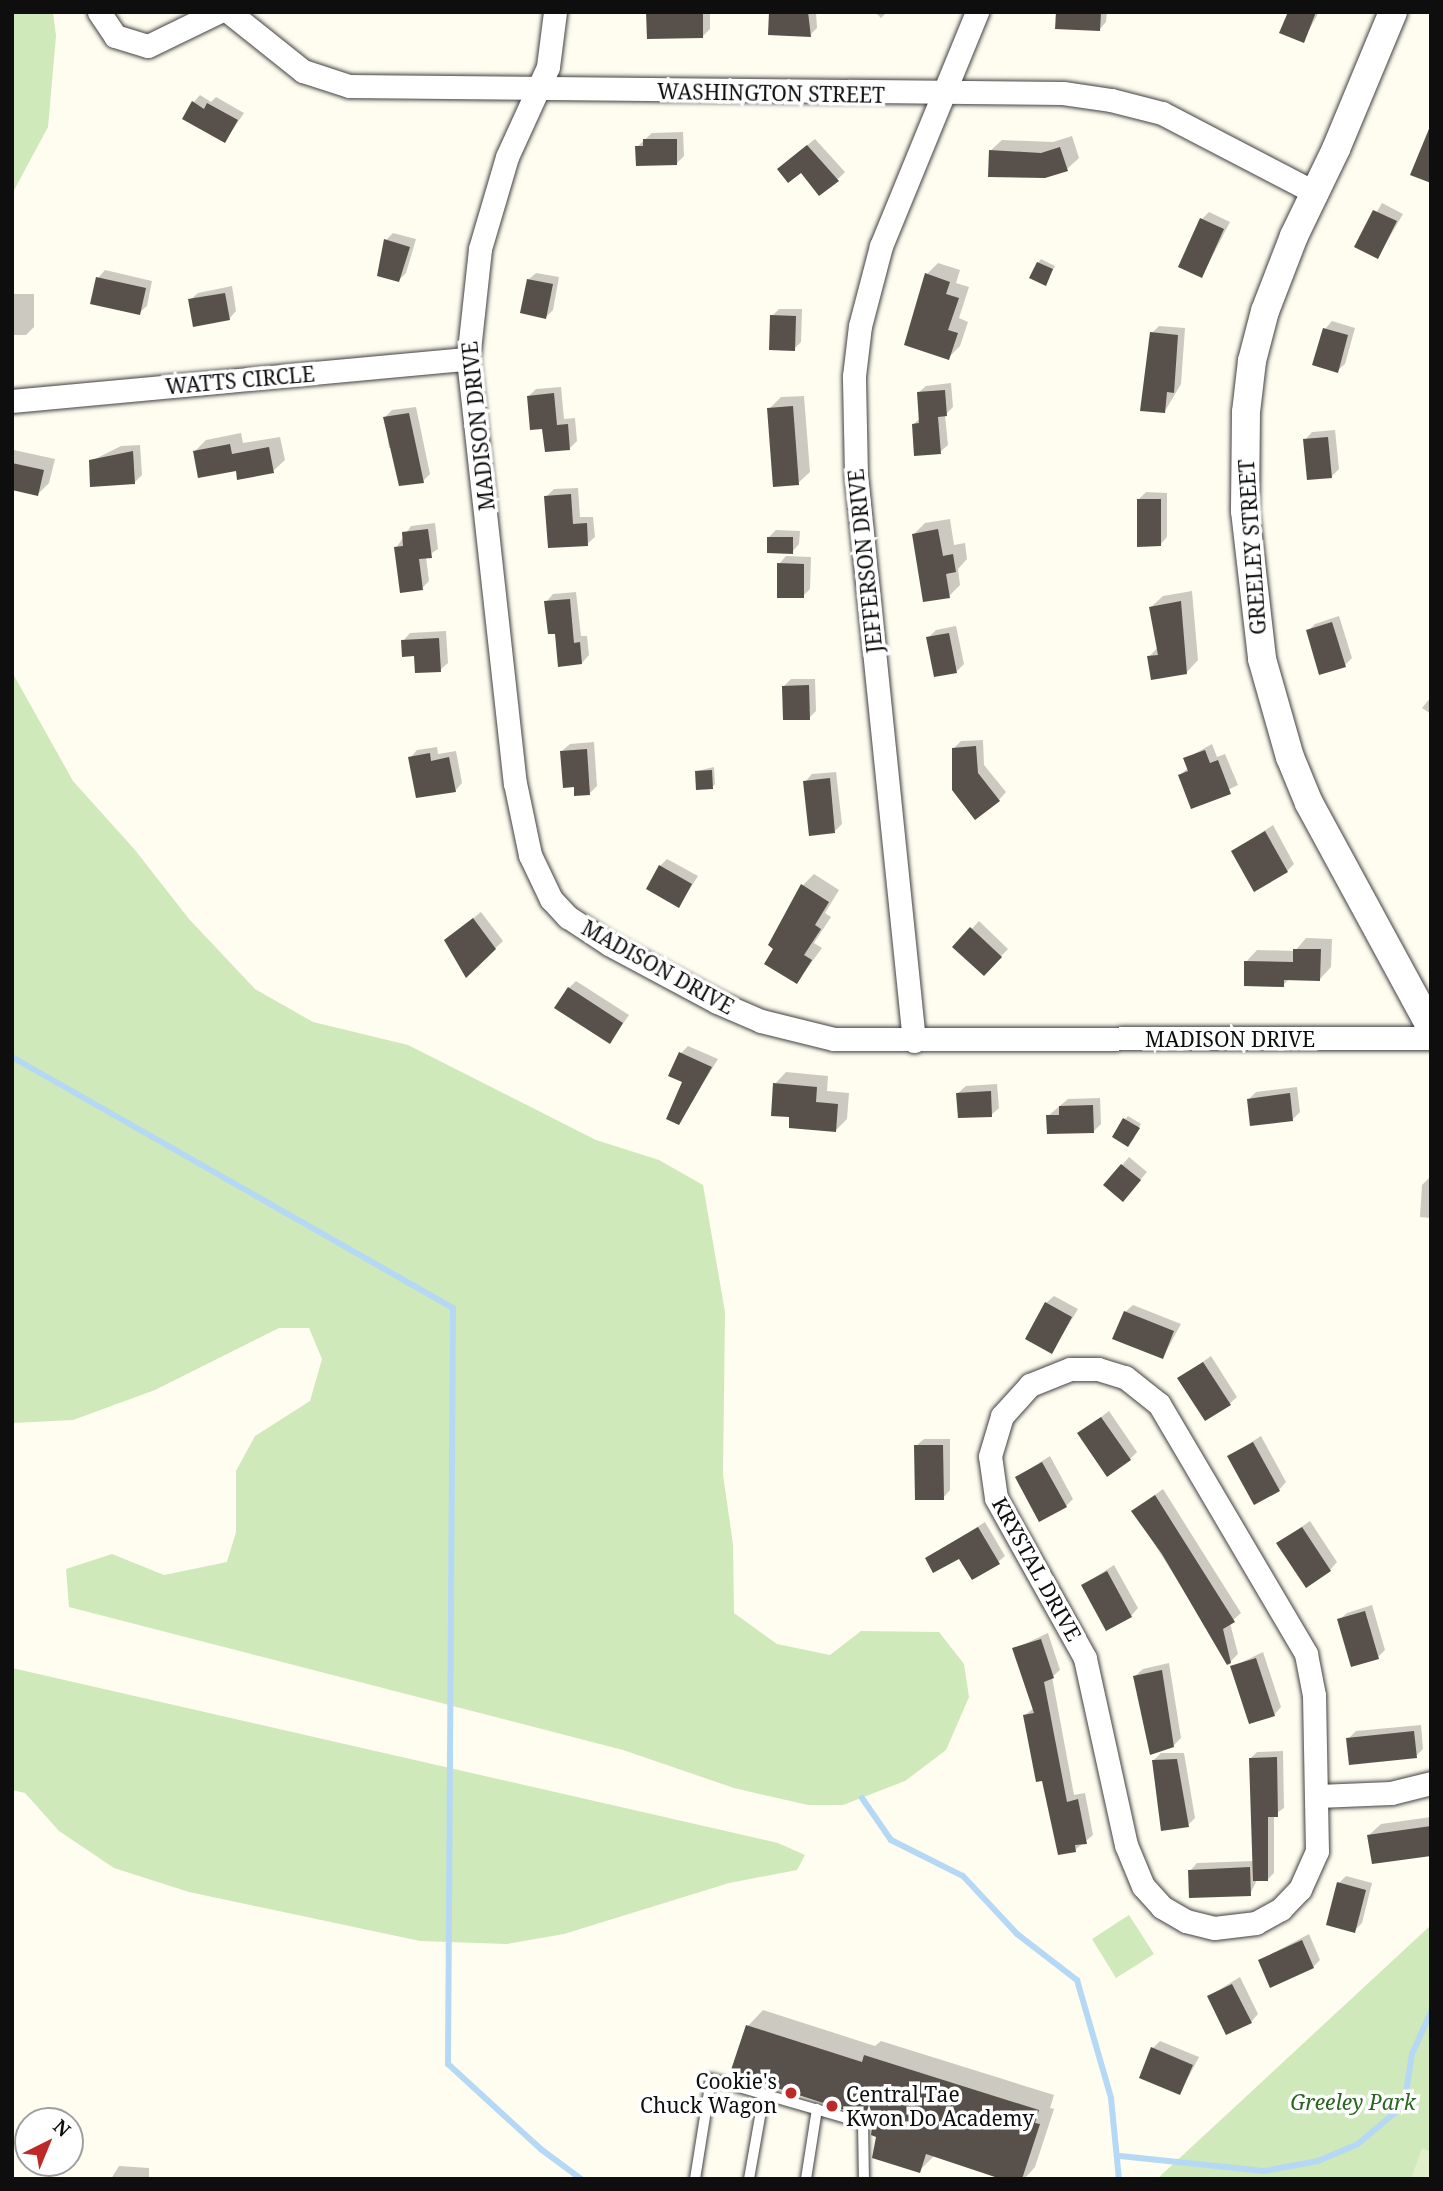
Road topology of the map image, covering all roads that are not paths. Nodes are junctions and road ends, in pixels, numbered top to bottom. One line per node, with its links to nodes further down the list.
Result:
1 (99, 12): 2 (street)
2 (218, 12)
3 (229, 12): 7 (street, WASHINGTON STREET)
4 (555, 12): 7 (street, MADISON DRIVE)
5 (977, 12): 8 (street, JEFFERSON DRIVE)
6 (1393, 12): 9 (street, GREELEY STREET)
7 (537, 90): 8 (street, WASHINGTON STREET); 10 (street, MADISON DRIVE)
8 (944, 94): 9 (street, WASHINGTON STREET); 14 (street, JEFFERSON DRIVE)
9 (1316, 193): 12 (street, GREELEY STREET)
10 (468, 359): 11 (street, WATTS CIRCLE); 14 (street, MADISON DRIVE)
11 (12, 401)
12 (1431, 1028)
13 (1431, 1038): 14 (street, MADISON DRIVE)
14 (914, 1041)
15 (1431, 1783): 16 (street)
16 (1318, 1796): 16 (street, KRYSTAL DRIVE)
17 (764, 2094): 18 (lane); 19 (lane); 20 (lane)
18 (817, 2109): 21 (lane); 22 (lane)
19 (695, 2179)
20 (749, 2179)
21 (807, 2179)
22 (864, 2179)

